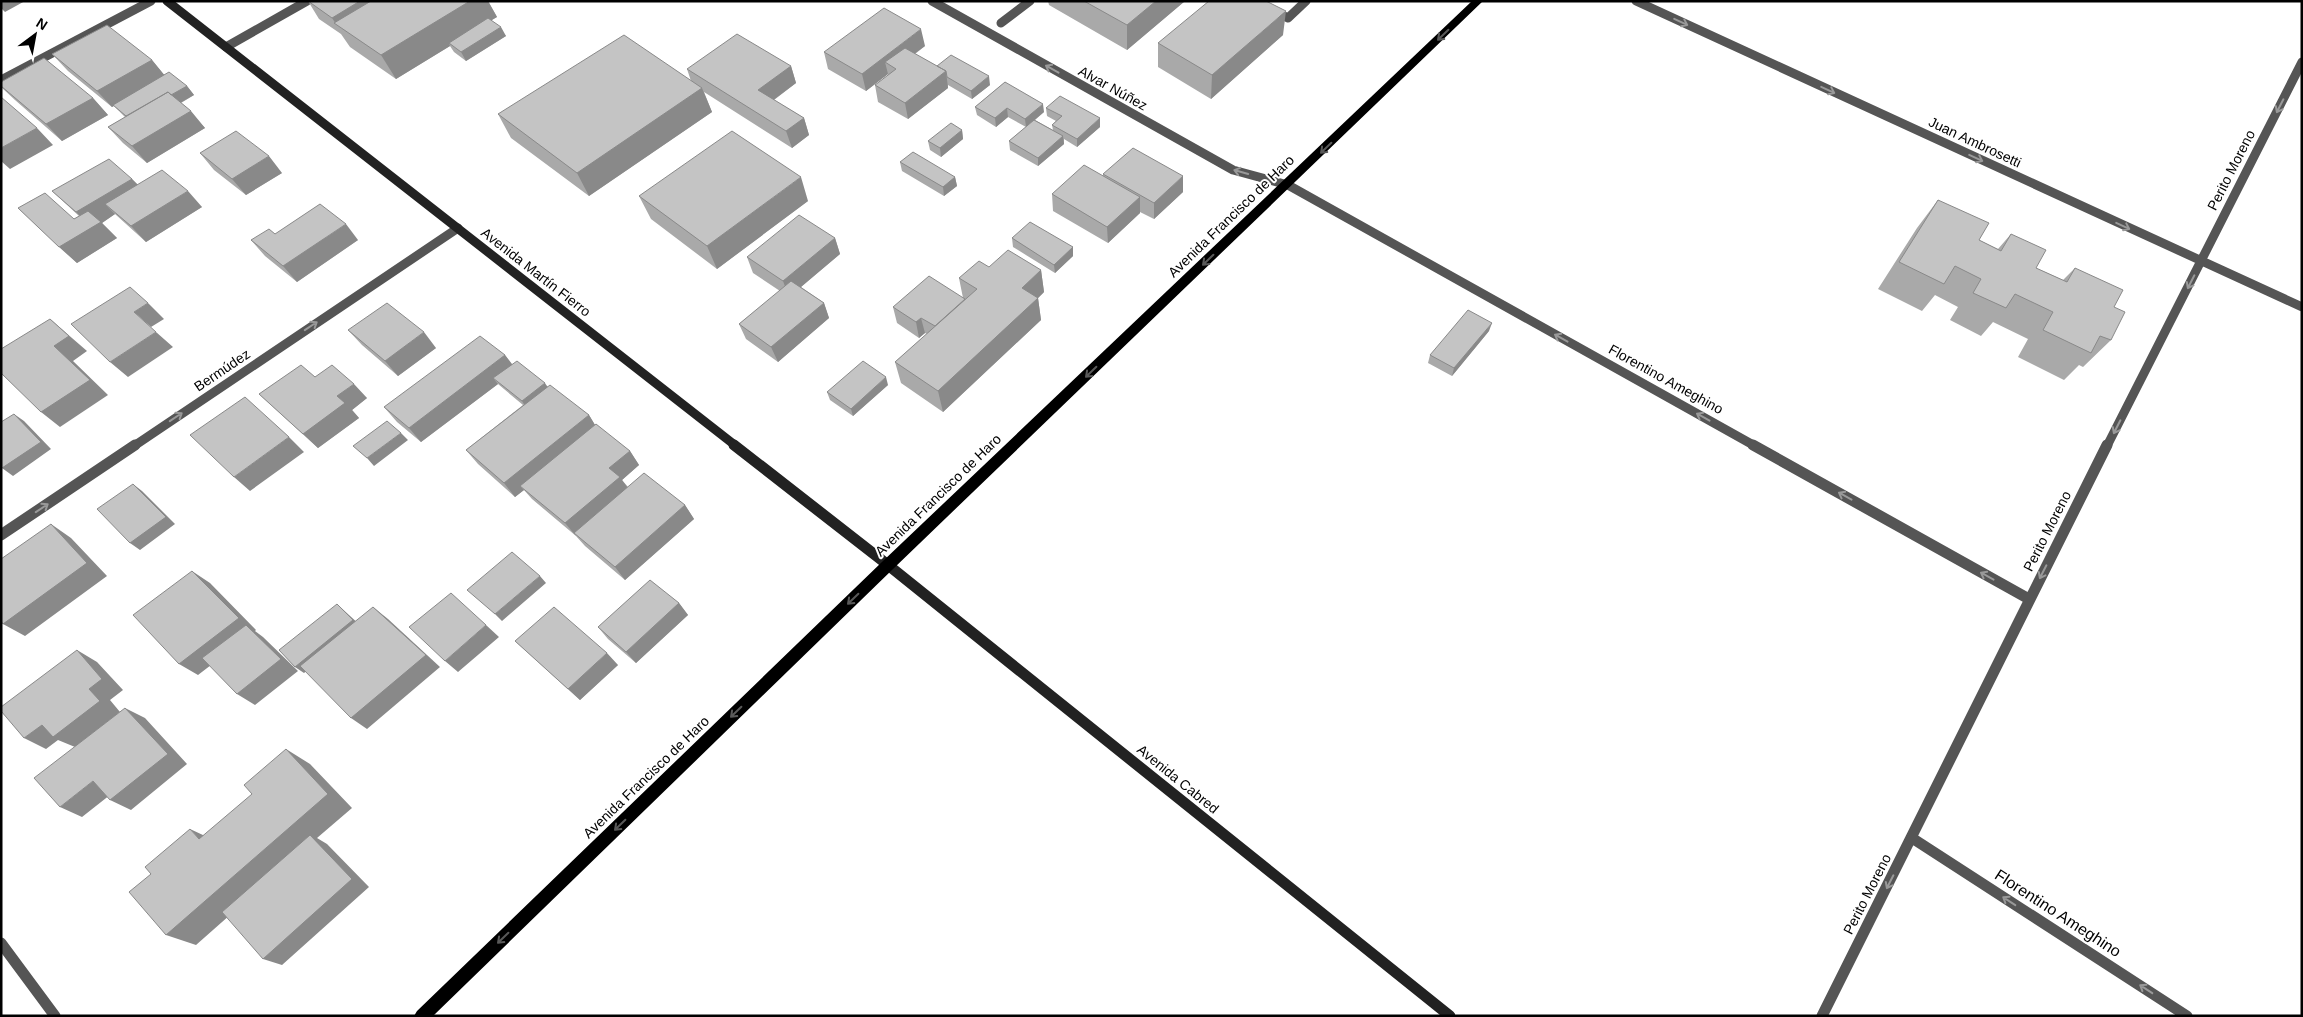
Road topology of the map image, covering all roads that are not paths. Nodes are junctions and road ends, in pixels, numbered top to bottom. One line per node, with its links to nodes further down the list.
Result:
1 (151, 1): 13 (street)
2 (167, 1): 11 (main road, Avenida Martín Fierro)
3 (306, 1): 11 (street)
4 (932, 1): 14 (street, Alvar Núñez, one-way to 4)
5 (1030, 1): 10 (street)
6 (1255, 1): 7 (street)
7 (1306, 1)
8 (1478, 1): 14 (main road, Avenida Francisco de Haro, one-way to 14)
9 (1636, 1): 16 (street, Juan Ambrosetti, one-way to 16)
10 (1001, 23)
11 (226, 47): 15 (main road, Avenida Martín Fierro)
12 (2302, 62): 16 (street, Perito Moreno, one-way to 16)
13 (1, 80)
14 (1288, 185): 19 (main road, Avenida Francisco de Haro, one-way to 19); 20 (street, Florentino Ameghino, one-way to 14)
15 (458, 228): 18 (street, Bermúdez, one-way to 15); 19 (main road, Avenida Martín Fierro)
16 (2202, 262): 17 (street, Juan Ambrosetti); 20 (street, Perito Moreno, one-way to 20)
17 (2302, 307)
18 (1, 535)
19 (888, 565): 24 (main road, Avenida Francisco de Haro, one-way to 24); 25 (main road, Avenida Cabred)
20 (2029, 599): 21 (street, Perito Moreno)
21 (1912, 838): 26 (street, Perito Moreno, one-way to 26); 27 (street, Florentino Ameghino, one-way to 21)
22 (1, 943): 23 (street)
23 (54, 1016)
24 (422, 1016)
25 (1450, 1016)
26 (1822, 1016)
27 (2187, 1016)

